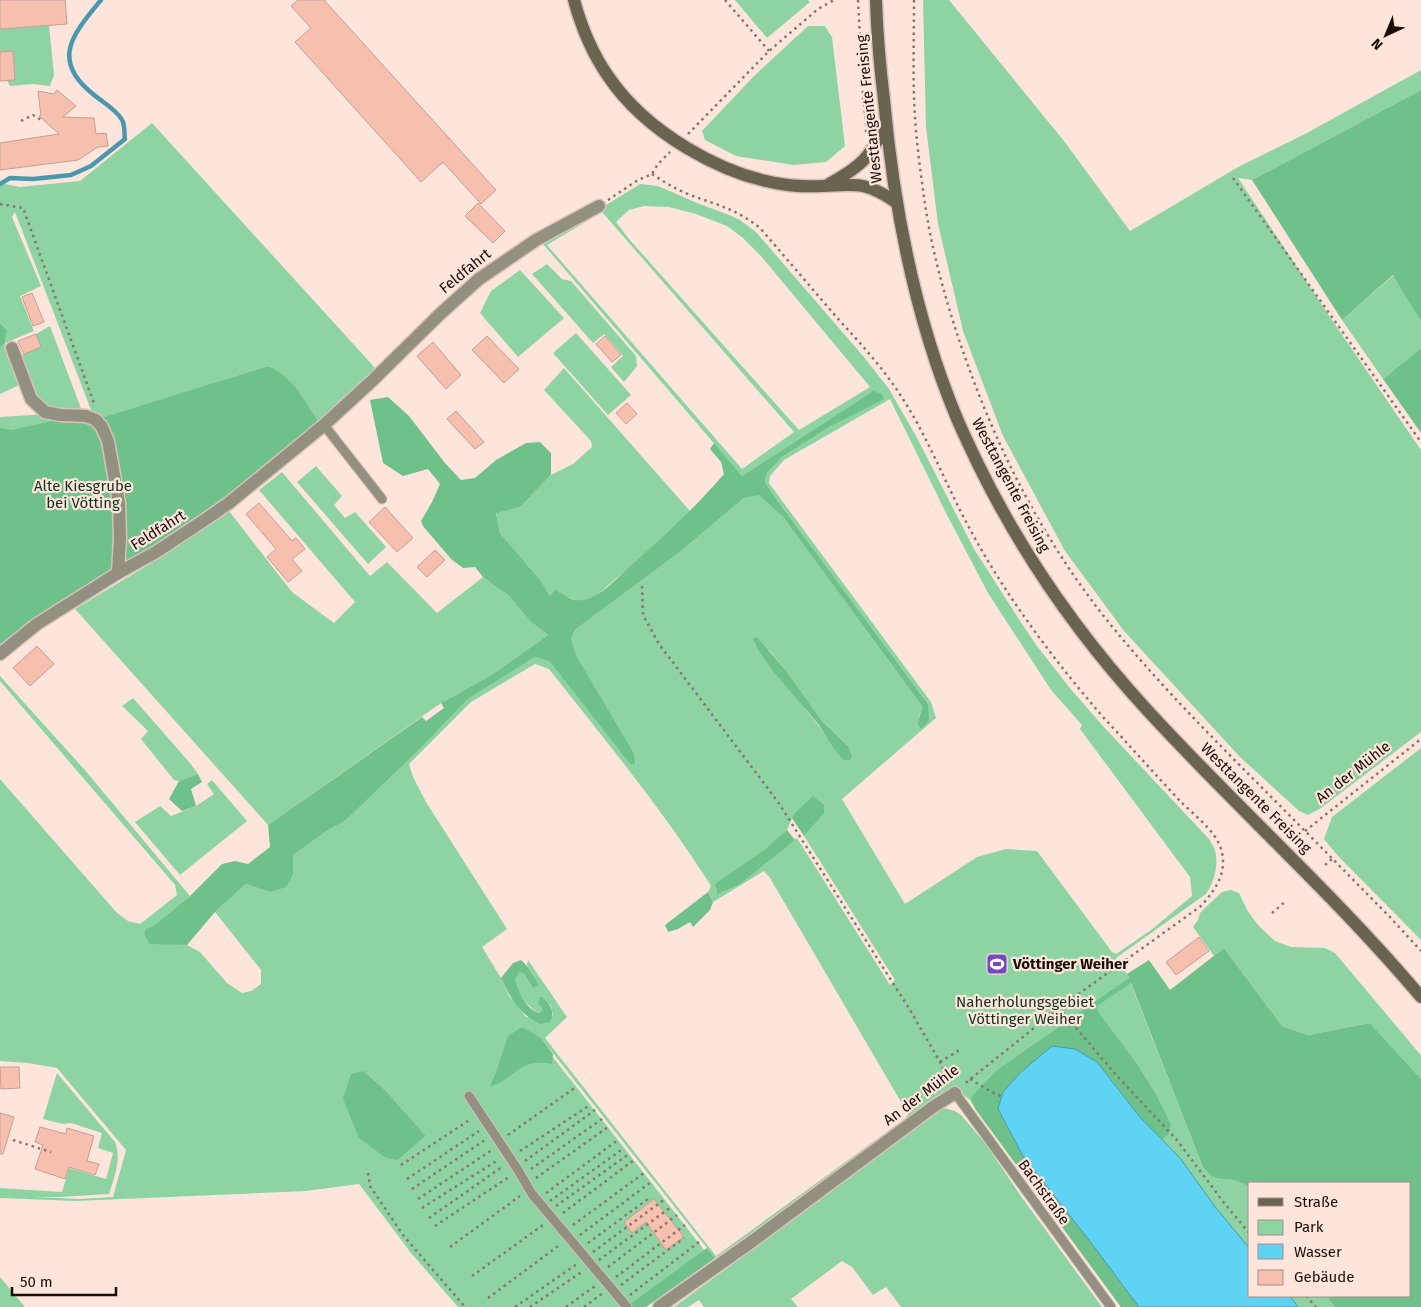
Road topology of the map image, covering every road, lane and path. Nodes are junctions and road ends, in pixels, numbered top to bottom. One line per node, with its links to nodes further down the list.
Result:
1 (574, 0): 12 (main road)
2 (725, 0): 7 (path)
3 (834, 0): 7 (path)
4 (858, 0): 11 (path)
5 (876, 0): 10 (main road, Westtangente Freising)
6 (914, 0): 28 (path)
7 (769, 51): 12 (path)
8 (42, 119): 9 (path)
9 (21, 121)
10 (886, 124): 15 (main road); 16 (main road, Westtangente Freising)
11 (866, 134)
12 (679, 143): 13 (path); 15 (main road)
13 (652, 174): 18 (path); 35 (path, An der Mühle)
14 (1233, 178): 22 (path)
15 (828, 185): 16 (main road)
16 (897, 203): 34 (main road, Westtangente Freising)
17 (0, 204): 21 (path)
18 (598, 206): 20 (street, Feldfahrt)
19 (12, 348): 21 (street)
20 (324, 425): 23 (lane); 24 (street, Feldfahrt)
21 (102, 427): 24 (street, Feldfahrt)
22 (1421, 442)
23 (382, 499)
24 (118, 573): 26 (street, Feldfahrt)
25 (642, 586): 37 (path)
26 (0, 654)
27 (1421, 739): 28 (path, An der Mühle)
28 (1305, 831): 29 (path)
29 (1332, 859): 30 (path); 33 (path)
30 (1325, 865)
31 (1286, 901): 32 (path)
32 (1272, 913)
33 (1421, 951)
34 (1421, 997)
35 (1059, 1008): 38 (path, An der Mühle); 74 (path)
36 (961, 1049): 37 (path)
37 (940, 1062): 40 (path)
38 (970, 1079): 40 (path, An der Mühle); 42 (path)
39 (576, 1087): 50 (path)
40 (955, 1093): 91 (street, An der Mühle); 92 (lane, Bachstraße)
41 (469, 1096): 45 (lane)
42 (1001, 1096)
43 (590, 1105): 56 (path)
44 (595, 1110): 56 (path)
45 (480, 1112): 47 (lane); 57 (path)
46 (602, 1119): 56 (path)
47 (488, 1125): 50 (lane); 60 (path)
48 (608, 1127): 62 (path)
49 (13, 1140): 53 (path)
50 (498, 1140): 56 (lane); 63 (path); 64 (path)
51 (618, 1140): 69 (path)
52 (624, 1148): 69 (path)
53 (51, 1152)
54 (629, 1154): 69 (path)
55 (634, 1160): 69 (path)
56 (514, 1164): 62 (lane); 68 (path); 71 (path); 73 (path)
57 (400, 1166)
58 (368, 1173): 86 (path)
59 (644, 1173): 75 (path)
60 (407, 1178)
61 (651, 1182): 75 (path)
62 (528, 1187): 69 (lane); 78 (path)
63 (412, 1189)
64 (418, 1199)
65 (648, 1199): 79 (path)
66 (665, 1199): 80 (path)
67 (670, 1207): 80 (path)
68 (422, 1208)
69 (546, 1211): 75 (lane); 81 (path)
70 (677, 1215): 82 (path)
71 (429, 1218)
72 (685, 1225): 82 (path)
73 (435, 1226)
74 (1248, 1232)
75 (568, 1238): 79 (lane); 84 (path)
76 (684, 1238): 82 (path)
77 (699, 1242): 85 (path)
78 (450, 1247)
79 (578, 1250): 80 (lane)
80 (588, 1262): 82 (lane); 87 (path); 88 (path)
81 (472, 1276)
82 (607, 1283): 85 (lane); 89 (path); 90 (path)
83 (1307, 1297): 93 (path)
84 (488, 1298)
85 (624, 1304)
86 (465, 1307)
87 (515, 1307)
88 (530, 1307)
89 (566, 1307)
90 (584, 1307)
91 (659, 1307)
92 (1111, 1307)
93 (1316, 1307)

